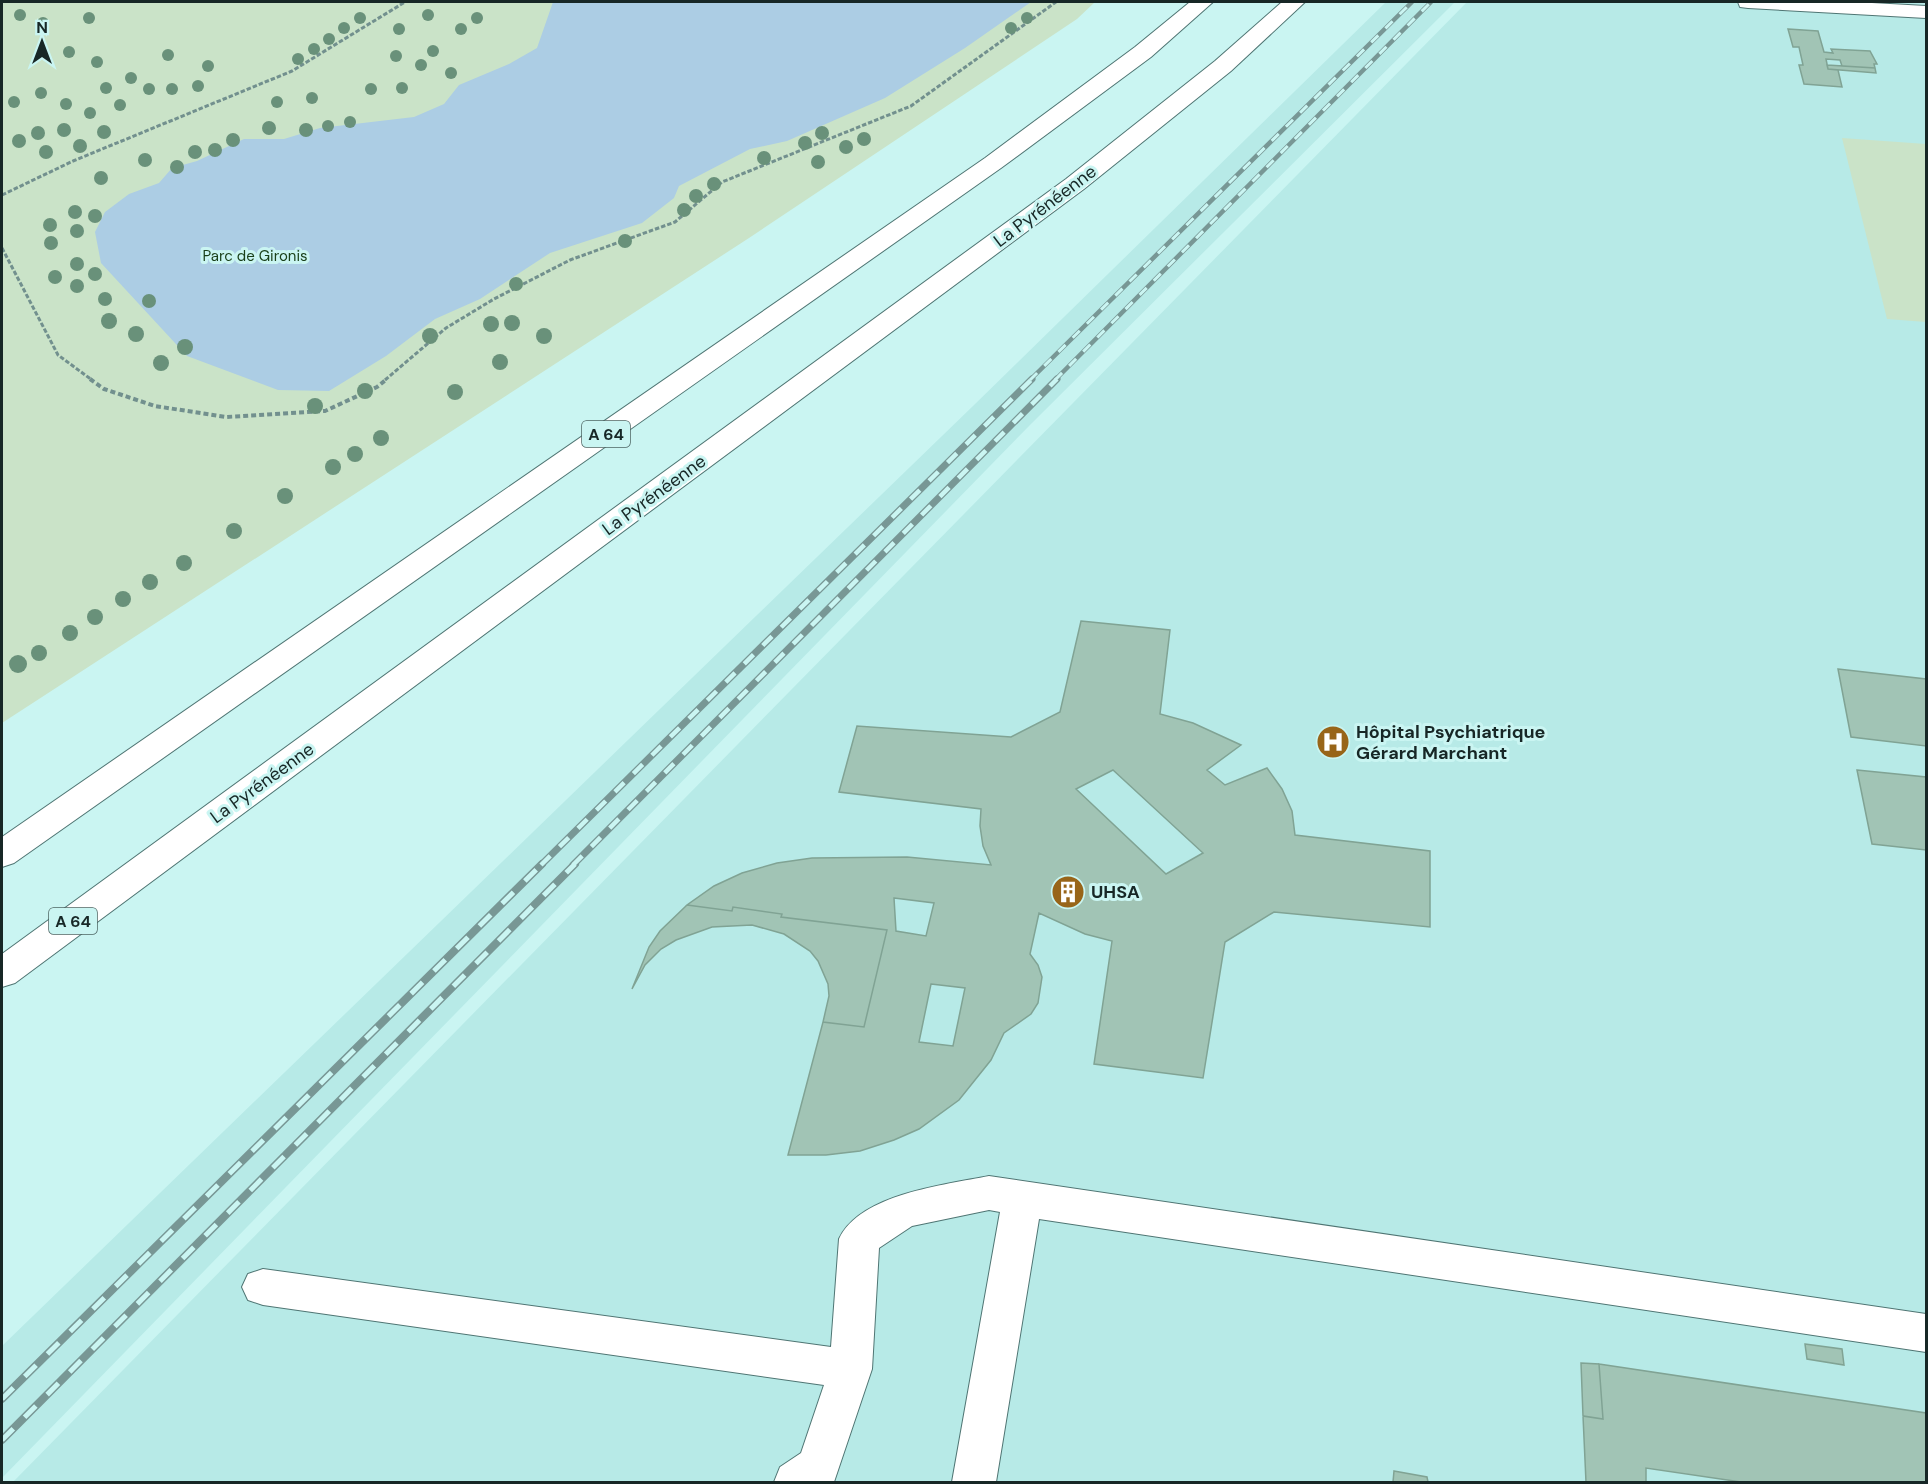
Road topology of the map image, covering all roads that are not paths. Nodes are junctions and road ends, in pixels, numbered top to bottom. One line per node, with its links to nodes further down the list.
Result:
1 (1202, 2): 5 (main road, A 64)
2 (1294, 2): 6 (main road, La Pyrénéenne / A 64)
3 (1748, 2): 4 (main road)
4 (1926, 12)
5 (2, 854)
6 (2, 973)
7 (1022, 1199): 9 (main road); 10 (main road); 12 (main road)
8 (263, 1287): 10 (main road)
9 (1926, 1334)
10 (851, 1370): 11 (main road)
11 (795, 1482)
12 (974, 1482)

